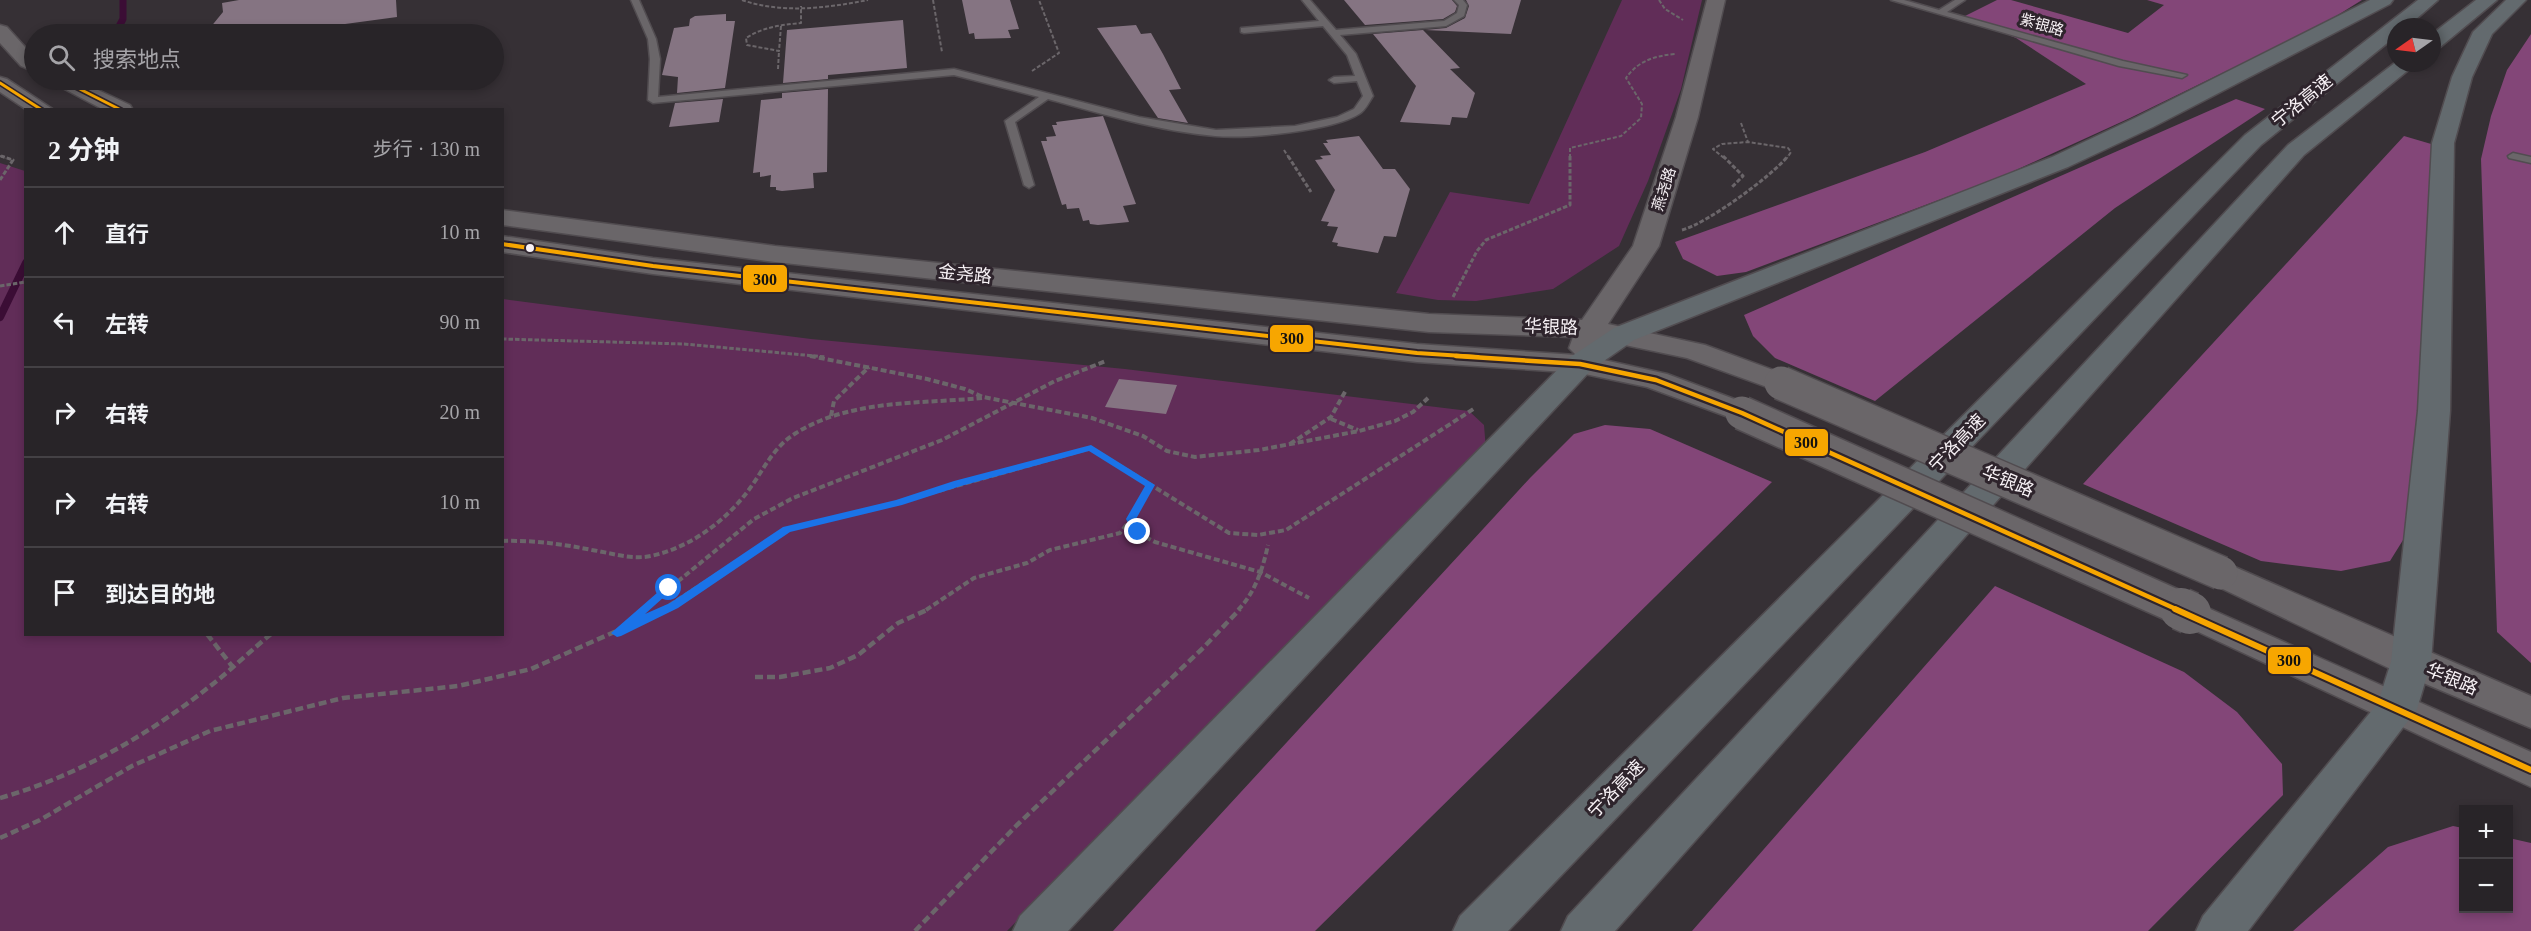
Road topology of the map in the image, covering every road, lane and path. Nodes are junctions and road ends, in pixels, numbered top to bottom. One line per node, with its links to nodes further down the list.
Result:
1 (634, 0): 37 (lane)
2 (742, 0): 18 (path)
3 (819, 0): 17 (path)
4 (868, 0): 17 (path)
5 (933, 0): 28 (path)
6 (1039, 0): 37 (path)
7 (1306, 0): 20 (lane)
8 (1458, 0): 25 (lane)
9 (1659, 0): 21 (path)
10 (1716, 0): 61 (main road, 燕尧路)
11 (1895, 0): 19 (lane, 紫银路)
12 (1961, 0): 19 (lane)
13 (2384, 0): 59 (highway)
14 (2429, 0): 92 (highway, 宁洛高速)
15 (2488, 0): 26 (highway)
16 (2517, 0): 82 (highway)
17 (819, 5): 18 (path)
18 (801, 6): 22 (path)
19 (1941, 12): 33 (lane, 紫银路)
20 (1324, 23): 23 (lane); 25 (lane)
21 (1691, 24)
22 (781, 26): 27 (path); 27 (path)
23 (1244, 30)
24 (0, 31): 30 (main road)
25 (1334, 33): 34 (lane)
26 (2441, 37)
27 (779, 51): 32 (path)
28 (943, 53)
29 (1681, 54): 57 (path)
30 (24, 59)
31 (2396, 72): 93 (highway, 宁洛高速)
32 (777, 75)
33 (2182, 75)
34 (1361, 78): 35 (lane); 43 (lane)
35 (1334, 81)
36 (0, 83): 40 (main road)
37 (1010, 86): 39 (lane)
38 (82, 90): 41 (main road)
39 (1047, 96): 43 (lane); 49 (lane)
40 (40, 108)
41 (118, 108)
42 (1742, 123): 44 (path)
43 (1272, 131): 51 (path)
44 (1748, 142): 50 (path); 53 (path)
45 (0, 156): 48 (path)
46 (2513, 156): 47 (lane)
47 (2531, 160)
48 (0, 180)
49 (1029, 184)
50 (1732, 187)
51 (1311, 192)
52 (504, 217): 58 (main road, 金尧路)
53 (1676, 231)
54 (504, 244): 61 (main road, 金尧路)
55 (24, 282): 56 (path)
56 (0, 286)
57 (1452, 301)
58 (1429, 323): 61 (main road, 华银路)
59 (1624, 334): 61 (main road, 华银路); 82 (main road, 华银路, bridge)
60 (504, 339): 63 (path)
61 (1585, 347): 85 (main road, 华银路, bridge); 91 (highway)
62 (1106, 360): 67 (path)
63 (869, 367): 65 (path); 69 (path)
64 (1346, 390): 70 (path)
65 (983, 398): 67 (path); 69 (path)
66 (1428, 398): 71 (path)
67 (1012, 402): 72 (path); 79 (path)
68 (1475, 408): 73 (path)
69 (831, 416): 75 (path)
70 (1331, 419): 71 (path); 72 (path)
71 (1359, 431): 72 (path)
72 (1288, 446)
73 (1150, 485): 74 (path); 79 (path)
74 (1131, 519): 77 (path); 84 (path)
75 (504, 541)
76 (1268, 545): 77 (path)
77 (1260, 572): 78 (path); 90 (path)
78 (1312, 599)
79 (617, 633): 89 (path)
80 (209, 636): 83 (path)
81 (269, 636): 83 (path)
82 (2411, 662): 85 (highway); 86 (main road, 华银路)
83 (232, 666): 88 (path)
84 (755, 677)
85 (2397, 709): 87 (main road, 华银路); 94 (highway)
86 (2531, 713)
87 (2531, 770)
88 (0, 798)
89 (0, 838)
90 (915, 931)
91 (1037, 931)
92 (1477, 931)
93 (1585, 931)
94 (2220, 931)

